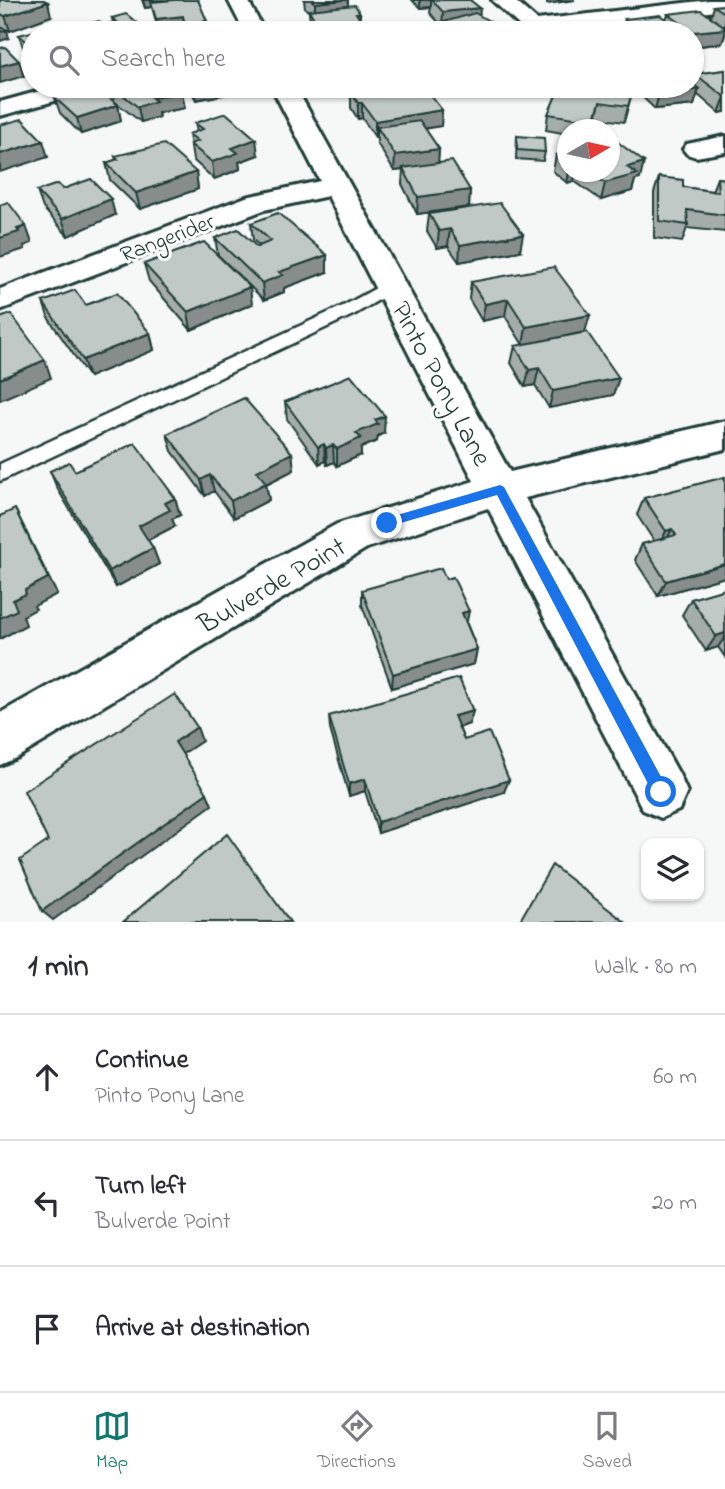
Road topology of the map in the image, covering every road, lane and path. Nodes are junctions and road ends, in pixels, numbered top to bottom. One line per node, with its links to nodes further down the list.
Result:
1 (238, 0): 4 (street)
2 (502, 0): 5 (street)
3 (725, 4): 6 (street)
4 (249, 21)
5 (525, 21)
6 (582, 21)
7 (40, 98): 9 (street)
8 (290, 98): 12 (street, Pinto Pony Lane)
9 (0, 109)
10 (725, 144): 11 (street)
11 (696, 149)
12 (338, 186): 13 (street, Pinto Pony Lane); 14 (street, Rangerider)
13 (391, 285): 16 (lane); 17 (street, Pinto Pony Lane)
14 (0, 300)
15 (725, 435): 17 (street, Bulverde Point)
16 (0, 473)
17 (500, 490): 18 (street, Bulverde Point); 19 (street, Pinto Pony Lane)
18 (0, 740)
19 (661, 792)

